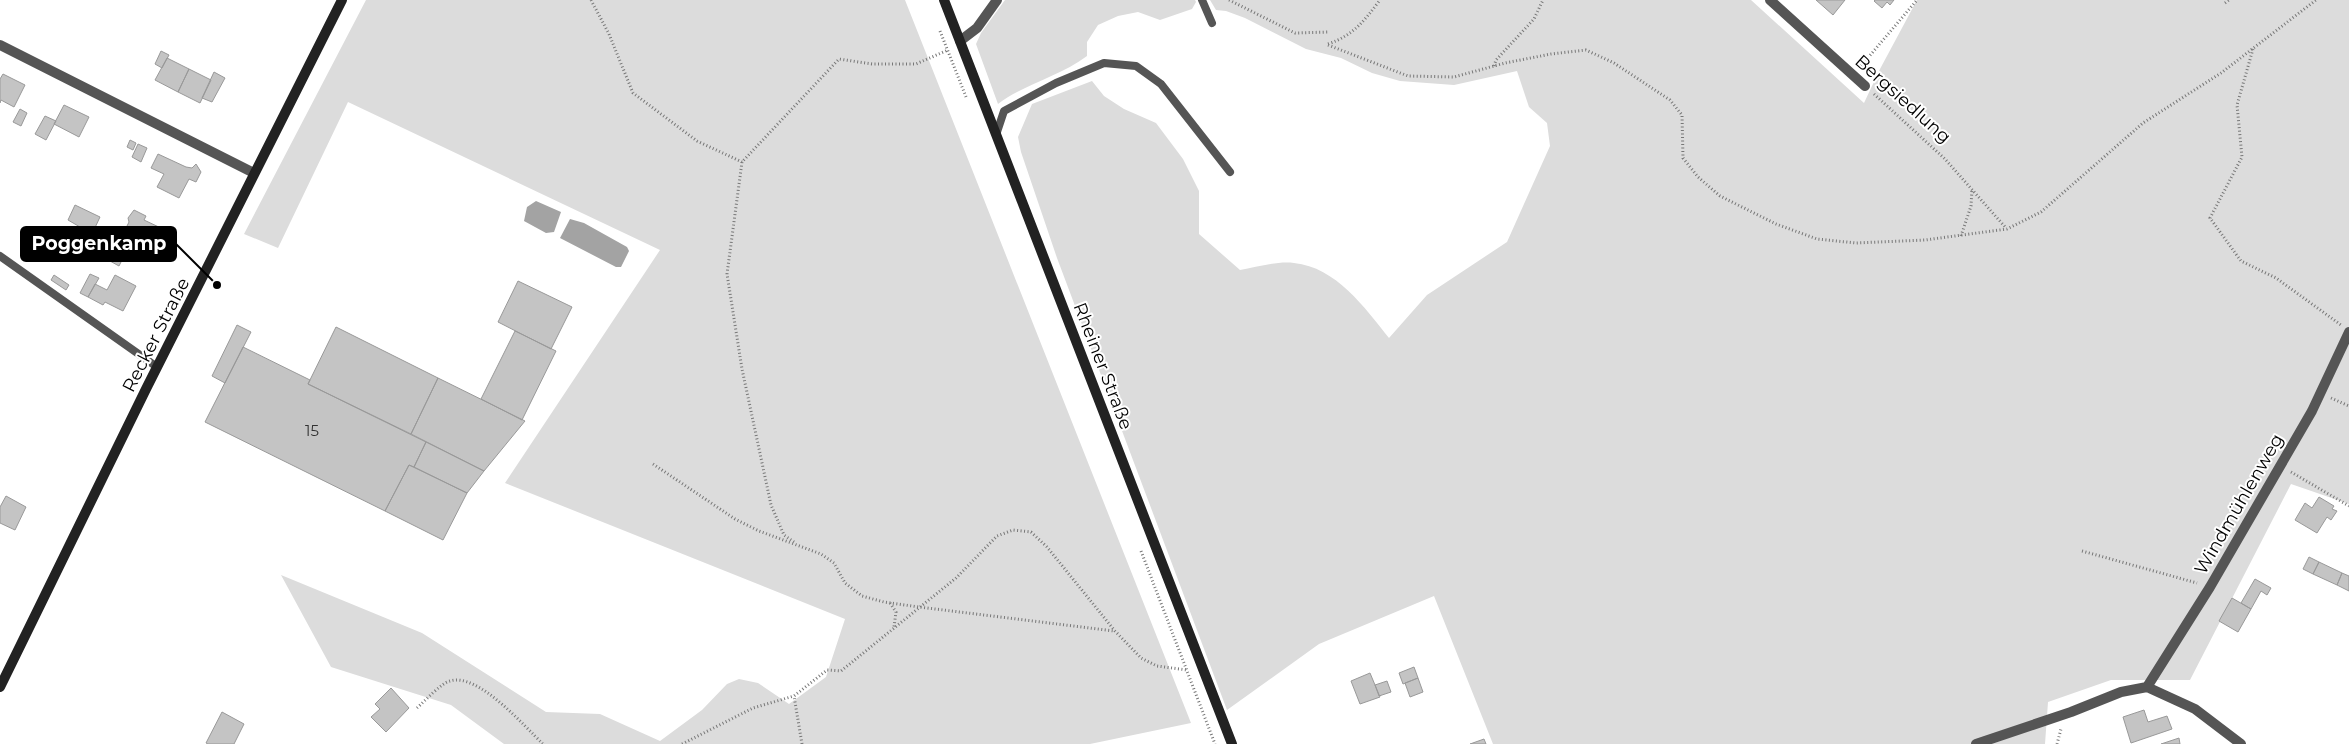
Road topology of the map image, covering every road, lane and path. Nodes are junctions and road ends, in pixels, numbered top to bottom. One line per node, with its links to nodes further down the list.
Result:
1 (342, 0): 25 (main road, Recker Straße)
2 (591, 0): 23 (path)
3 (944, 0): 16 (main road, Rheiner Straße)
4 (997, 0): 16 (street)
5 (1202, 0): 14 (lane)
6 (1229, 0): 15 (path)
7 (1380, 0): 19 (path)
8 (1543, 0): 19 (path)
9 (1770, 0): 20 (street, Bergsiedlung)
10 (1917, 0): 20 (path)
11 (2229, 0): 13 (path)
12 (2316, 0): 18 (path)
13 (2225, 3)
14 (1212, 23)
15 (1329, 32)
16 (960, 41): 22 (main road, Rheiner Straße); 23 (path)
17 (0, 45): 25 (street)
18 (2253, 48): 27 (path); 30 (path)
19 (1494, 66): 28 (path)
20 (1853, 75): 21 (street, Bergsiedlung)
21 (1865, 86): 26 (path, Bergsiedlung)
22 (996, 137): 24 (lane); 45 (main road, Rheiner Straße)
23 (742, 162): 37 (path)
24 (1230, 172)
25 (254, 173): 31 (main road, Recker Straße)
26 (1972, 189): 27 (path, Bergsiedlung); 28 (path)
27 (2006, 229): 28 (path)
28 (1961, 236)
29 (0, 256): 31 (lane)
30 (2349, 331): 32 (street, Windmühlenweg)
31 (157, 367): 47 (main road, Recker Straße)
32 (2321, 394): 33 (path); 35 (street, Windmühlenweg)
33 (2349, 406)
34 (653, 464): 37 (path)
35 (2278, 470): 36 (path); 40 (street, Windmühlenweg)
36 (2349, 506)
37 (794, 542): 41 (path)
38 (1138, 543): 46 (path)
39 (2082, 550): 40 (path)
40 (2210, 587): 48 (street, Windmühlenweg)
41 (890, 603): 42 (path); 43 (path)
42 (919, 607): 43 (path); 44 (path); 44 (path)
43 (894, 627): 49 (path)
44 (1115, 631): 46 (path)
45 (1202, 666): 46 (path); 55 (main road, Rheiner Straße)
46 (1187, 670): 54 (path)
47 (0, 687)
48 (2147, 687): 56 (street); 57 (street)
49 (794, 696): 52 (path); 53 (path)
50 (417, 708): 51 (path)
51 (543, 744)
52 (682, 744)
53 (802, 744)
54 (1215, 744)
55 (1232, 744)
56 (1976, 744)
57 (2241, 744)

